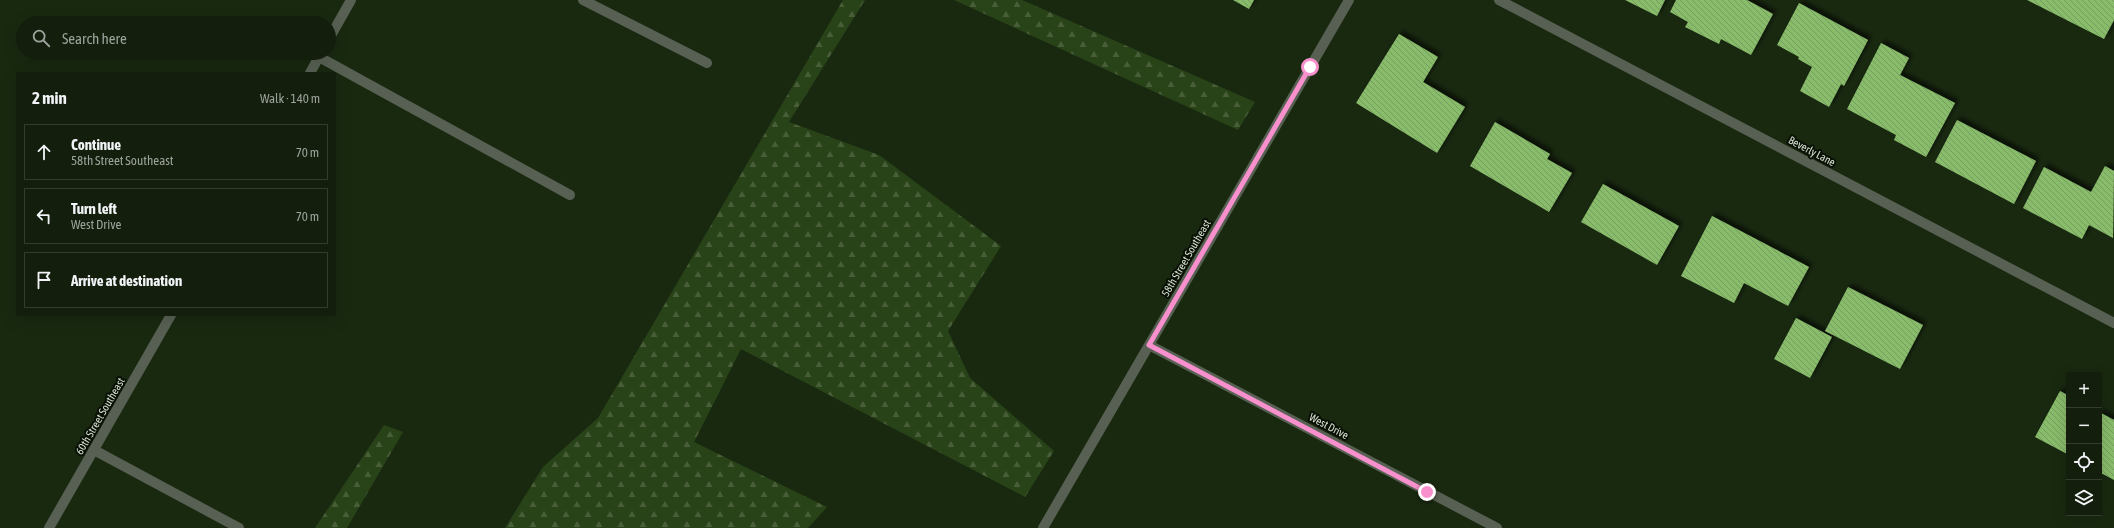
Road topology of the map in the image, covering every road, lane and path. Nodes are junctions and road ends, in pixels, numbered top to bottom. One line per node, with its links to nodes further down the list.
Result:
1 (351, 0): 5 (street)
2 (583, 0): 8 (street)
3 (1349, 0): 13 (street, 58th Street Southeast)
4 (1499, 0): 12 (street, Beverly Lane)
5 (336, 27)
6 (317, 60): 9 (street)
7 (329, 60): 10 (street)
8 (707, 63)
9 (311, 72)
10 (570, 195)
11 (170, 316): 14 (street, 60th Street Southeast)
12 (2114, 323)
13 (1149, 345): 17 (street, 58th Street Southeast); 18 (street, West Drive)
14 (94, 450): 15 (street, 60th Street Southeast); 16 (street)
15 (49, 528)
16 (239, 528)
17 (1043, 528)
18 (1497, 528)

